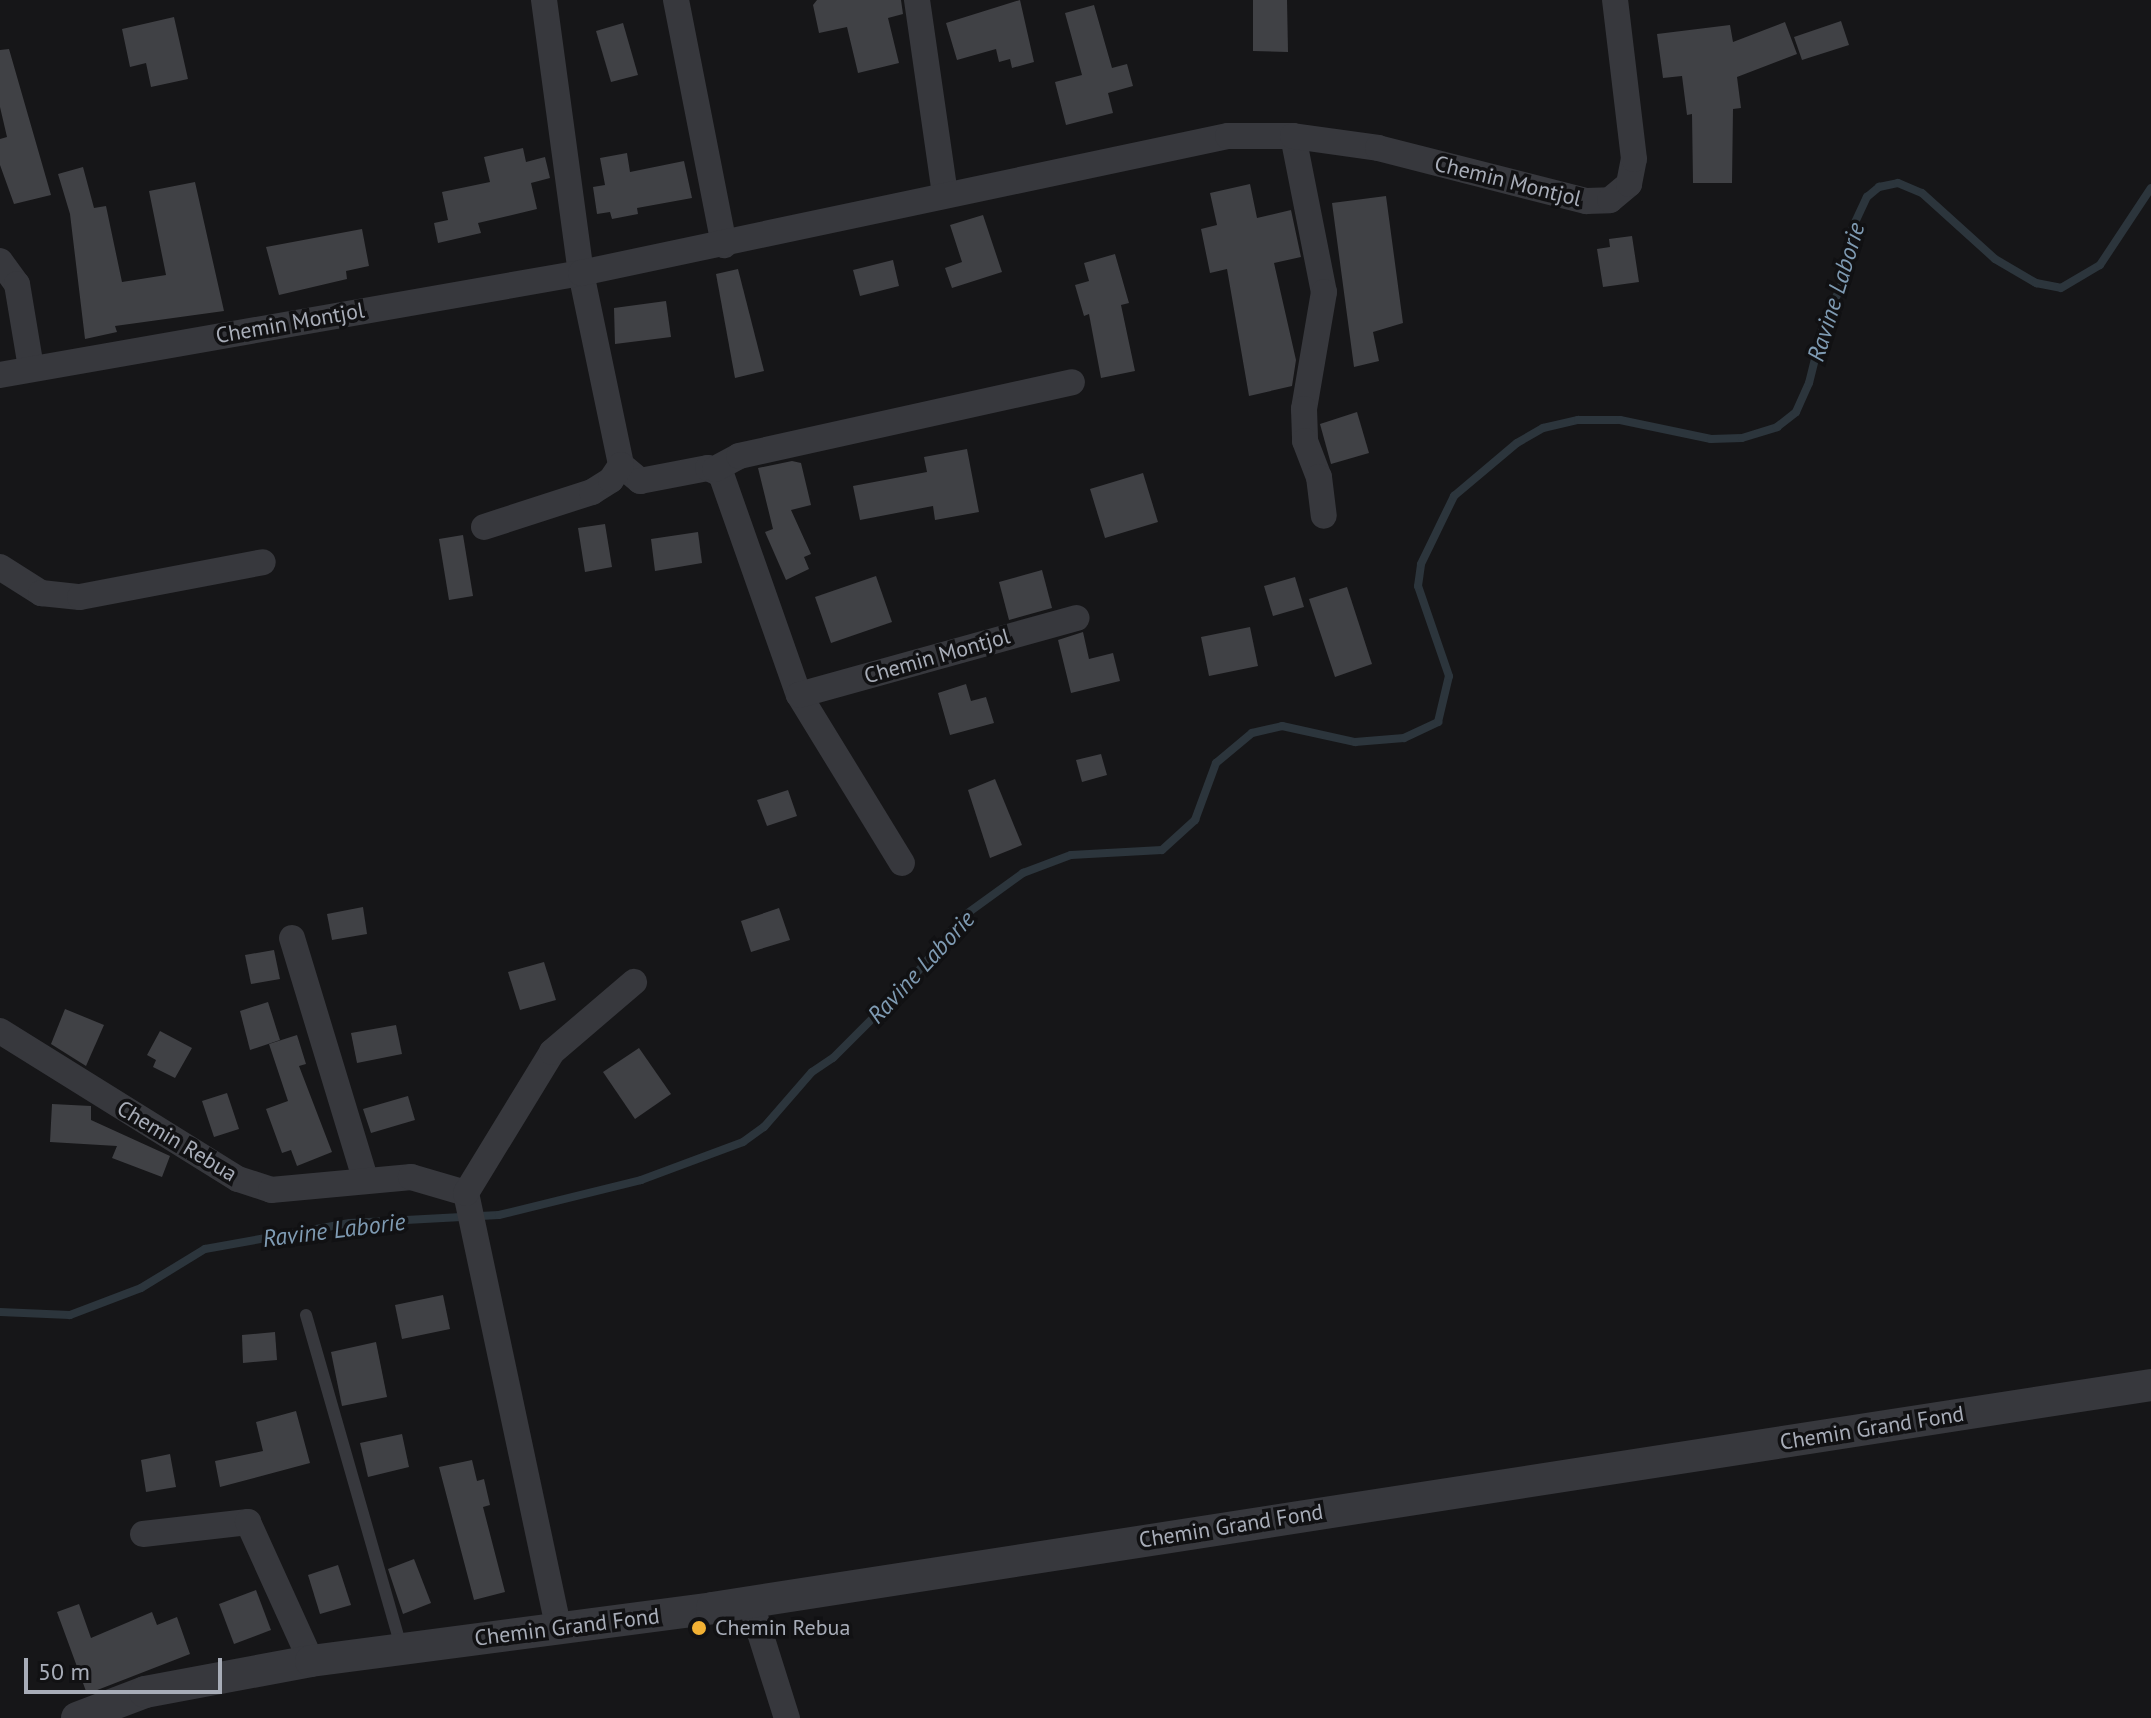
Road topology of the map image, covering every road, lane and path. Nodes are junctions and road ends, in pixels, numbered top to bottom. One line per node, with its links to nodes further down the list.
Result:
1 (544, 0): 9 (street)
2 (676, 0): 7 (street)
3 (917, 0): 6 (street)
4 (1615, 0): 5 (street, Chemin Montjol)
5 (1293, 136): 6 (street, Chemin Montjol); 15 (street)
6 (945, 195): 7 (street, Chemin Montjol)
7 (724, 245): 9 (street, Chemin Montjol)
8 (0, 261): 10 (street)
9 (581, 273): 10 (street, Chemin Montjol); 13 (street)
10 (31, 368): 11 (street, Chemin Montjol)
11 (0, 375)
12 (1072, 382): 14 (street)
13 (621, 465): 14 (street); 16 (street)
14 (715, 469): 20 (street)
15 (1324, 516)
16 (484, 527)
17 (263, 562): 18 (street)
18 (0, 567)
19 (1076, 618): 20 (street, Chemin Montjol)
20 (799, 695): 21 (street)
21 (902, 863)
22 (292, 938): 25 (street)
23 (634, 982): 26 (street)
24 (0, 1031): 25 (street, Chemin Rebua)
25 (366, 1181): 26 (street, Chemin Rebua)
26 (468, 1198): 31 (street)
27 (306, 1315): 32 (lane)
28 (2151, 1385): 30 (street, Chemin Grand Fond)
29 (143, 1534): 33 (street)
30 (750, 1601): 31 (street, Chemin Grand Fond); 35 (street)
31 (559, 1629): 32 (street, Chemin Grand Fond)
32 (402, 1647): 33 (street, Chemin Grand Fond)
33 (311, 1661): 34 (street, Chemin Grand Fond)
34 (77, 1718)
35 (787, 1718)

